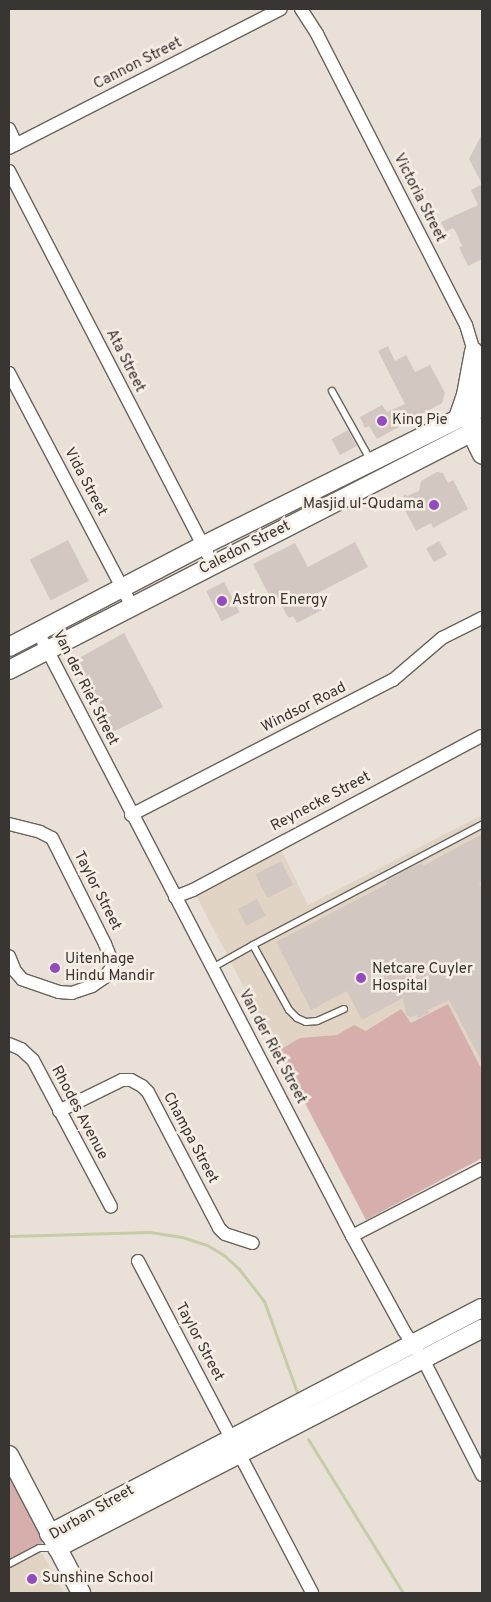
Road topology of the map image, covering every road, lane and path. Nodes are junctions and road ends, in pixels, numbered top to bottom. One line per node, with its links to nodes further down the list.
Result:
1 (281, 9): 4 (street, Cannon Street)
2 (301, 9): 6 (street, Victoria Street)
3 (9, 129): 4 (street)
4 (12, 146)
5 (9, 171): 13 (street, Ata Street)
6 (476, 352): 9 (main road); 10 (street, Victoria Street)
7 (9, 373): 15 (street, Vida Street)
8 (332, 391): 12 (lane)
9 (458, 418): 10 (main road, Caledon Street); 12 (main road, Caledon Street)
10 (477, 419): 11 (main road); 14 (main road, Caledon Street)
11 (482, 455)
12 (371, 461): 13 (main road, Caledon Street)
13 (202, 546): 14 (street, Ata Street); 15 (main road, Caledon Street)
14 (213, 565): 16 (main road, Caledon Street)
15 (122, 589): 16 (street, Vida Street); 18 (main road, Caledon Street)
16 (132, 606): 20 (main road, Caledon Street)
17 (482, 618): 23 (street, Windsor Road)
18 (38, 632): 19 (main road, Caledon Street); 20 (street, Van der Riet Street)
19 (9, 647)
20 (46, 651): 21 (main road, Caledon Street); 23 (street, Van der Riet Street)
21 (9, 670)
22 (482, 736): 26 (street, Reynecke Street)
23 (131, 815): 26 (street, Van der Riet Street)
24 (9, 824): 28 (street, Taylor Street)
25 (482, 825): 27 (lane)
26 (175, 897): 29 (street, Van der Riet Street)
27 (254, 945): 29 (lane); 30 (lane)
28 (9, 956)
29 (212, 968): 35 (street, Van der Riet Street)
30 (344, 1009)
31 (9, 1044): 32 (street, Rhodes Avenue)
32 (59, 1111): 34 (street, Rhodes Avenue); 36 (street, Champa Street)
33 (482, 1169): 35 (street)
34 (111, 1207)
35 (352, 1236): 40 (street, Van der Riet Street)
36 (253, 1244)
37 (138, 1261): 42 (street, Taylor Street)
38 (482, 1308): 40 (main road, Durban Street)
39 (482, 1329): 41 (main road, Durban Street)
40 (413, 1343): 41 (street, Van der Riet Street); 42 (main road, Durban Street)
41 (423, 1359): 43 (main road, Durban Street); 45 (street, Van der Riet Street)
42 (232, 1437): 43 (street, Taylor Street); 46 (main road, Durban Street)
43 (240, 1454): 46 (main road, Durban Street); 50 (street)
44 (9, 1455): 46 (main road)
45 (482, 1475)
46 (53, 1541): 47 (lane, Durban Street); 47 (lane, Durban Street); 49 (main road)
47 (39, 1548): 48 (lane)
48 (9, 1564)
49 (80, 1593)
50 (312, 1593)

